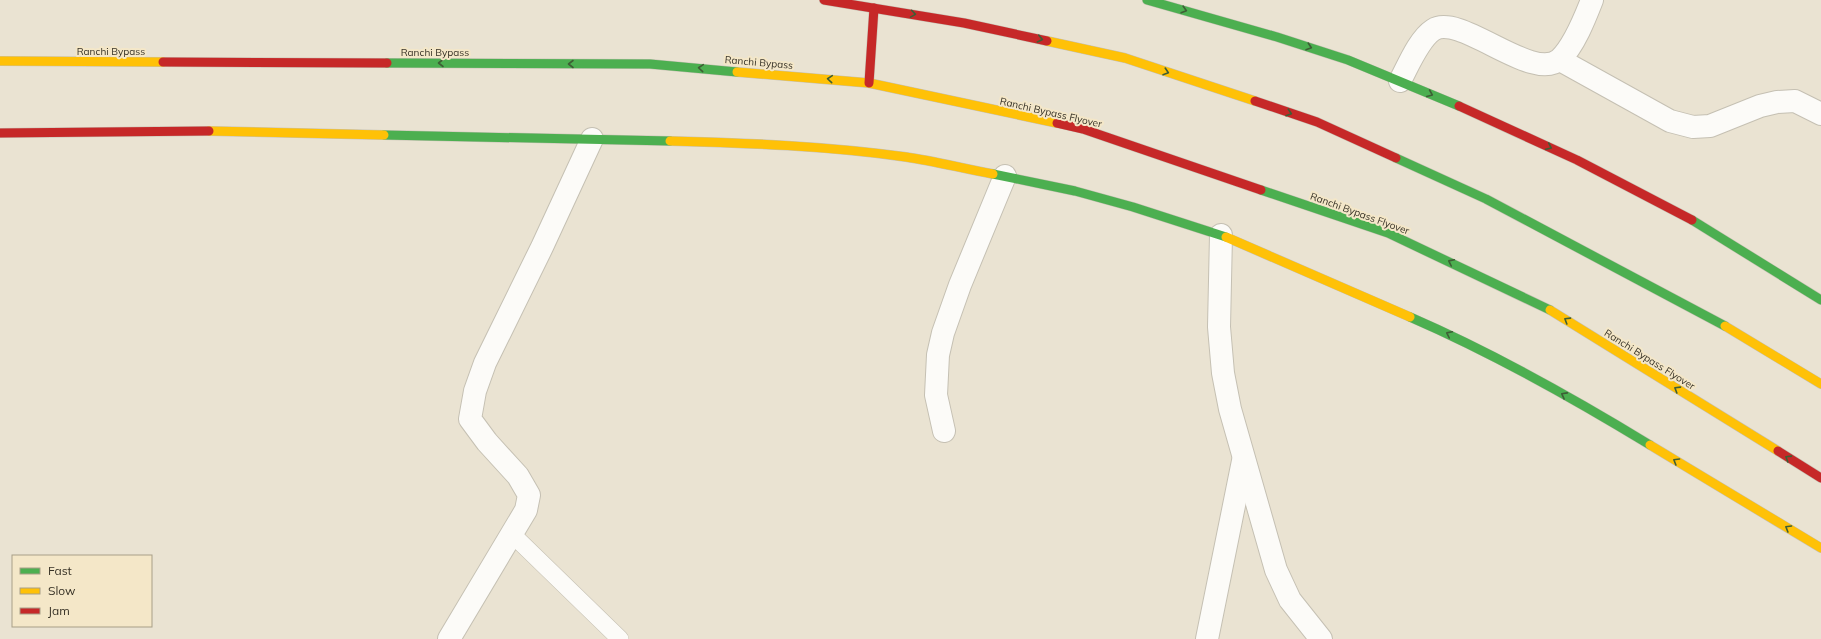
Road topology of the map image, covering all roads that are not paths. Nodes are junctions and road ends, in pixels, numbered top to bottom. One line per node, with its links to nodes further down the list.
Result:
1 (824, 0): 4 (main road)
2 (1147, 0): 7 (main road, one-way to 7)
3 (1592, 0): 5 (street)
4 (874, 8): 8 (main road); 15 (main road, one-way to 15)
5 (1560, 60): 7 (street); 9 (street)
6 (0, 61): 8 (main road, Ranchi Bypass, one-way to 6)
7 (1400, 81): 14 (main road, one-way to 14)
8 (869, 83): 18 (main road, Ranchi Bypass Flyover, one-way to 8)
9 (1821, 114)
10 (0, 133): 11 (main road)
11 (592, 139): 12 (main road); 19 (street)
12 (1005, 176): 13 (main road); 16 (street)
13 (1221, 236): 17 (street); 20 (main road, one-way to 13)
14 (1821, 300)
15 (1821, 384)
16 (944, 431)
17 (1243, 458): 23 (street); 24 (street)
18 (1821, 478)
19 (512, 534): 21 (street); 22 (lane)
20 (1821, 548)
21 (449, 639)
22 (620, 639)
23 (1207, 639)
24 (1321, 639)

